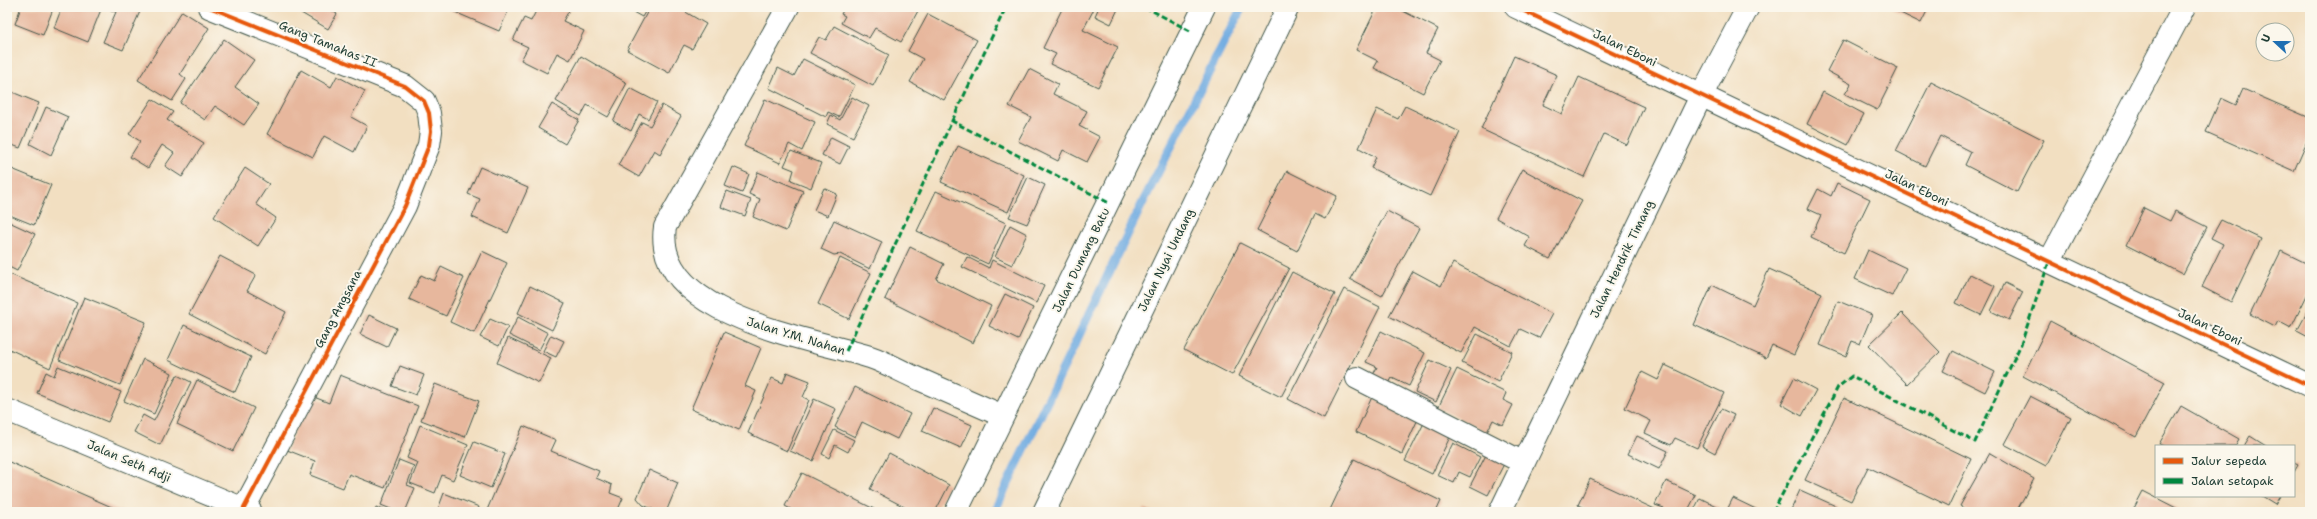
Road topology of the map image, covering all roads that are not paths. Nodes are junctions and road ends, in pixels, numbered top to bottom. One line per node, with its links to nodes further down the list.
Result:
1 (209, 7): 9 (street, Gang Tamahas II)
2 (788, 7): 14 (street, Jalan Y.M. Nahan)
3 (1204, 7): 14 (street, Jalan Dumang Batu)
4 (1288, 7): 18 (street, Jalan Nyai Undang)
5 (1516, 7): 8 (street, Jalan Eboni)
6 (1748, 7): 8 (street, Jalan Hendrik Timang)
7 (2184, 7): 10 (street)
8 (1701, 96): 10 (street, Jalan Eboni); 15 (street, Jalan Hendrik Timang)
9 (429, 113): 16 (street, Gang Angsana)
10 (2049, 262): 12 (street, Jalan Eboni)
11 (1357, 378): 15 (street)
12 (2310, 386)
13 (7, 410): 16 (street, Jalan Seth Adji)
14 (1003, 416): 17 (street, Jalan Dumang Batu)
15 (1524, 463): 19 (street, Jalan Hendrik Timang)
16 (245, 511)
17 (956, 512)
18 (1044, 512)
19 (1500, 512)

